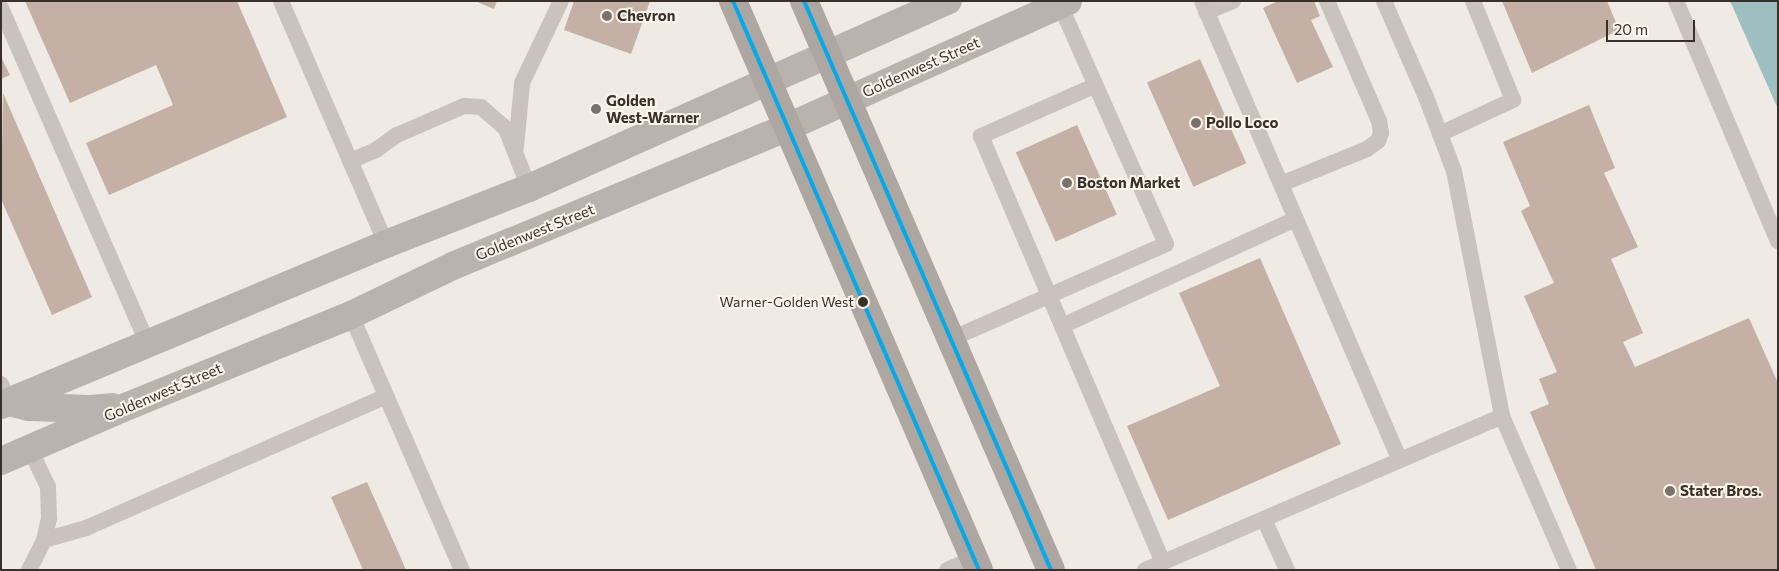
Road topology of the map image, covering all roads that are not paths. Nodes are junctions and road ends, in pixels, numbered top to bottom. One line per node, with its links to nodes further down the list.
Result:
1 (281, 1): 21 (lane)
2 (561, 1): 20 (lane)
3 (733, 1): 15 (main road)
4 (804, 1): 14 (main road)
5 (948, 1): 14 (main road)
6 (1233, 1): 12 (lane)
7 (1327, 1): 22 (lane)
8 (1384, 1): 19 (lane)
9 (1473, 1): 19 (lane)
10 (1676, 1): 25 (lane)
11 (1064, 3): 16 (lane); 17 (main road, Goldenwest Street)
12 (1204, 7): 22 (lane)
13 (1, 8): 31 (lane)
14 (828, 55): 15 (main road); 17 (main road)
15 (769, 82): 18 (main road); 23 (main road)
16 (1094, 86): 27 (lane); 27 (lane)
17 (848, 99): 18 (main road, Goldenwest Street); 30 (main road)
18 (788, 128): 28 (main road, Goldenwest Street); 42 (main road)
19 (1440, 134): 35 (lane)
20 (515, 154): 21 (lane); 23 (lane)
21 (350, 161): 26 (lane)
22 (1281, 184): 24 (lane)
23 (529, 188): 26 (main road)
24 (1296, 219): 29 (lane); 37 (lane)
25 (1778, 241)
26 (386, 244): 31 (main road)
27 (1049, 295): 29 (lane); 30 (lane)
28 (351, 315): 32 (lane); 34 (main road, Goldenwest Street)
29 (1062, 326): 41 (lane)
30 (951, 339): 46 (main road)
31 (148, 344): 33 (main road)
32 (386, 396): 40 (lane); 44 (lane)
33 (3, 400): 34 (main road)
34 (128, 406): 36 (main road, Goldenwest Street)
35 (1502, 416): 37 (lane); 49 (lane)
36 (30, 448): 38 (main road, Goldenwest Street); 40 (lane)
37 (1400, 460): 39 (lane)
38 (1, 461)
39 (1264, 519): 41 (lane); 48 (lane)
40 (44, 540): 43 (lane)
41 (1163, 562): 47 (lane)
42 (976, 564): 45 (lane)
43 (29, 570)
44 (462, 570)
45 (947, 570)
46 (1051, 570)
47 (1146, 570)
48 (1286, 570)
49 (1569, 570)

